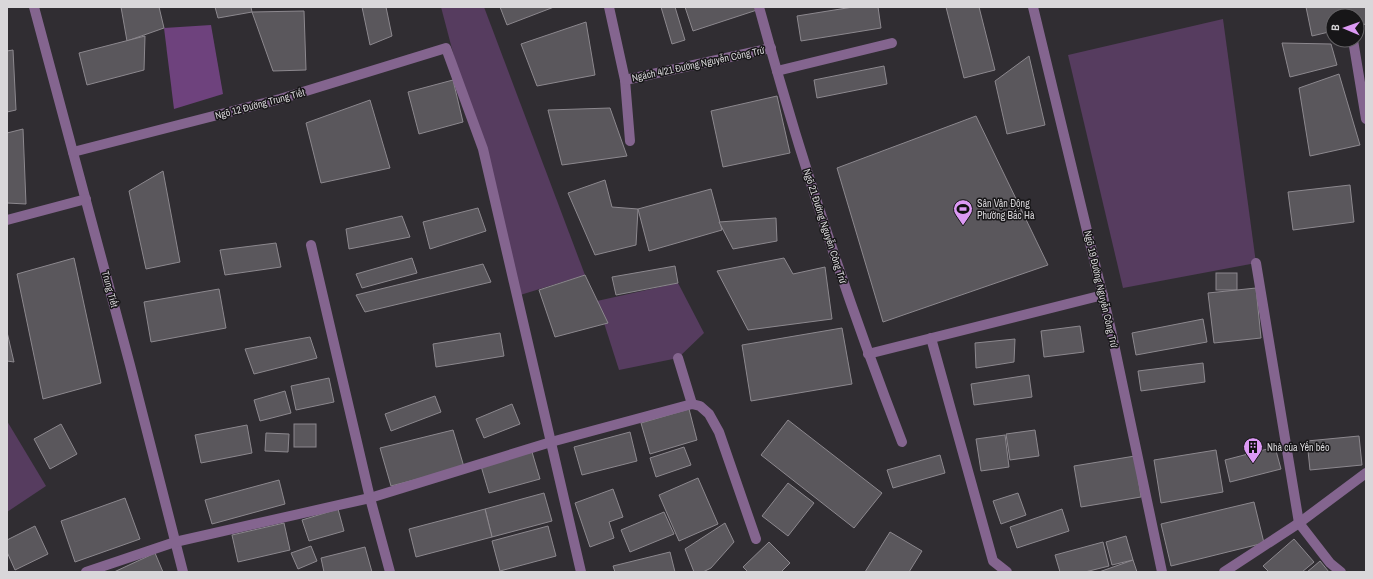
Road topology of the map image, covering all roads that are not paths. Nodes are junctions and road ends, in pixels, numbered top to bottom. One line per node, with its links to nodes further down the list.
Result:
1 (34, 7): 12 (street, Trung Tiết)
2 (609, 7): 9 (street)
3 (760, 7): 6 (street, Ngõ 21 Đường Nguyễn Công Trứ)
4 (1034, 7): 17 (street, Ngõ 19 Đường Nguyễn Công Trứ)
5 (892, 43): 8 (street)
6 (771, 48): 8 (street, Ngõ 21 Đường Nguyễn Công Trứ); 9 (street, Ngách 4/21 Đường Nguyễn Công Trứ)
7 (1354, 48): 10 (street)
8 (777, 71): 19 (street, Ngõ 21 Đường Nguyễn Công Trứ)
9 (624, 80): 11 (street)
10 (1366, 119)
11 (630, 141)
12 (73, 152): 13 (street, Trung Tiết); 22 (street, Ngõ 12 Đường Trung Tiết)
13 (86, 199): 14 (street); 28 (street, Trung Tiết)
14 (7, 220)
15 (311, 245): 25 (street)
16 (1256, 263): 26 (street)
17 (1103, 295): 18 (street); 34 (street, Ngõ 19 Đường Nguyễn Công Trứ)
18 (931, 338): 19 (street); 33 (street)
19 (868, 354): 23 (street, Ngõ 21 Đường Nguyễn Công Trứ)
20 (678, 358): 21 (street)
21 (692, 404): 22 (street); 27 (street)
22 (551, 442): 25 (street); 32 (street)
23 (902, 442)
24 (1366, 474): 26 (street)
25 (370, 498): 28 (street); 31 (street)
26 (1299, 523): 35 (street); 36 (street)
27 (756, 539)
28 (175, 542): 29 (street); 30 (street, Trung Tiết)
29 (86, 572)
30 (183, 572)
31 (390, 572)
32 (581, 572)
33 (1007, 572)
34 (1162, 572)
35 (1224, 572)
36 (1341, 572)

